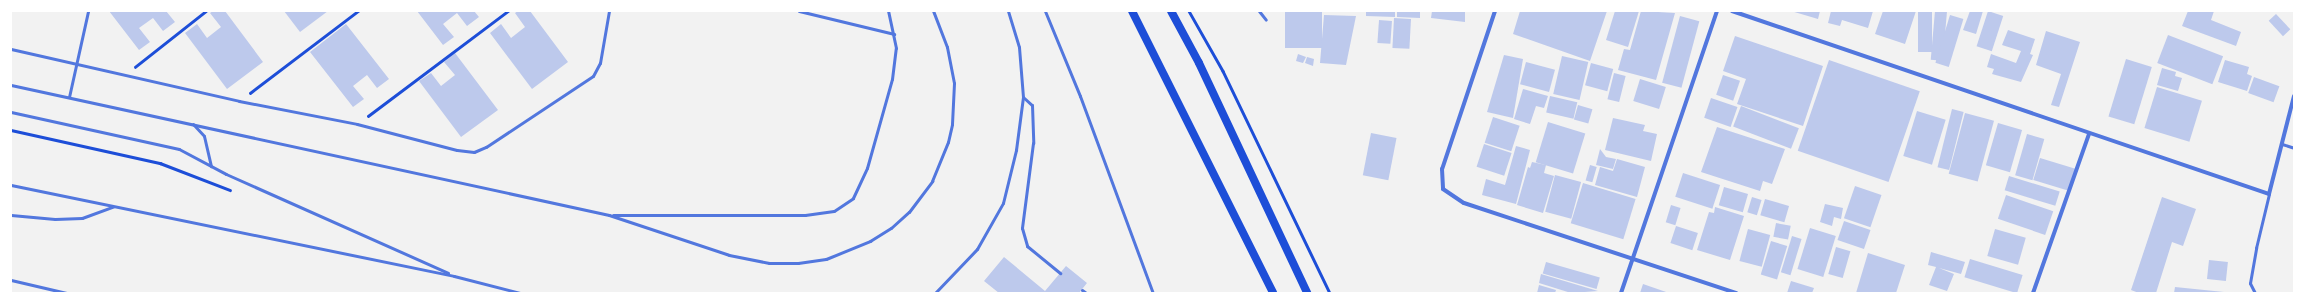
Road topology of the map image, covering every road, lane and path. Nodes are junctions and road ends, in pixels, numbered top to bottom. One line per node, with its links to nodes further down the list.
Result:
1 (88, 11): 21 (lane)
2 (206, 11): 22 (path)
3 (358, 11): 27 (path)
4 (508, 11): 30 (path)
5 (609, 11): 30 (lane)
6 (799, 11): 19 (lane)
7 (888, 11): 19 (lane)
8 (933, 11): 41 (lane)
9 (1008, 11): 26 (lane)
10 (1045, 11): 51 (lane)
11 (1132, 11): 52 (main road)
12 (1171, 11): 53 (main road)
13 (1189, 11): 54 (path)
14 (1259, 11): 18 (lane)
15 (1495, 11): 42 (street)
16 (1717, 11): 42 (street)
17 (1732, 11): 32 (street)
18 (1266, 20)
19 (894, 34): 41 (lane)
20 (11, 50): 21 (lane)
21 (76, 64): 22 (lane); 25 (lane)
22 (125, 74): 27 (lane)
23 (11, 85): 25 (lane)
24 (2294, 96): 33 (street)
25 (69, 97): 29 (lane)
26 (1023, 97): 43 (lane); 49 (lane)
27 (239, 101): 30 (lane)
28 (11, 112): 35 (lane)
29 (193, 124): 35 (lane); 41 (lane)
30 (357, 124)
31 (11, 130): 37 (path)
32 (2089, 134): 38 (street); 57 (street)
33 (2282, 144): 34 (lane); 38 (street)
34 (2294, 148)
35 (211, 166): 44 (lane)
36 (11, 186): 39 (lane)
37 (236, 192)
38 (2269, 194): 58 (lane)
39 (113, 207): 40 (lane); 44 (lane)
40 (11, 215)
41 (609, 215)
42 (1632, 257): 55 (street); 56 (street)
43 (1060, 273)
44 (454, 276): 48 (lane)
45 (11, 280): 47 (lane)
46 (1082, 290): 50 (lane)
47 (67, 293)
48 (520, 293)
49 (935, 293)
50 (1086, 293)
51 (1152, 293)
52 (1273, 293)
53 (1307, 293)
54 (1330, 293)
55 (1621, 293)
56 (1736, 293)
57 (2033, 293)
58 (2255, 293)

